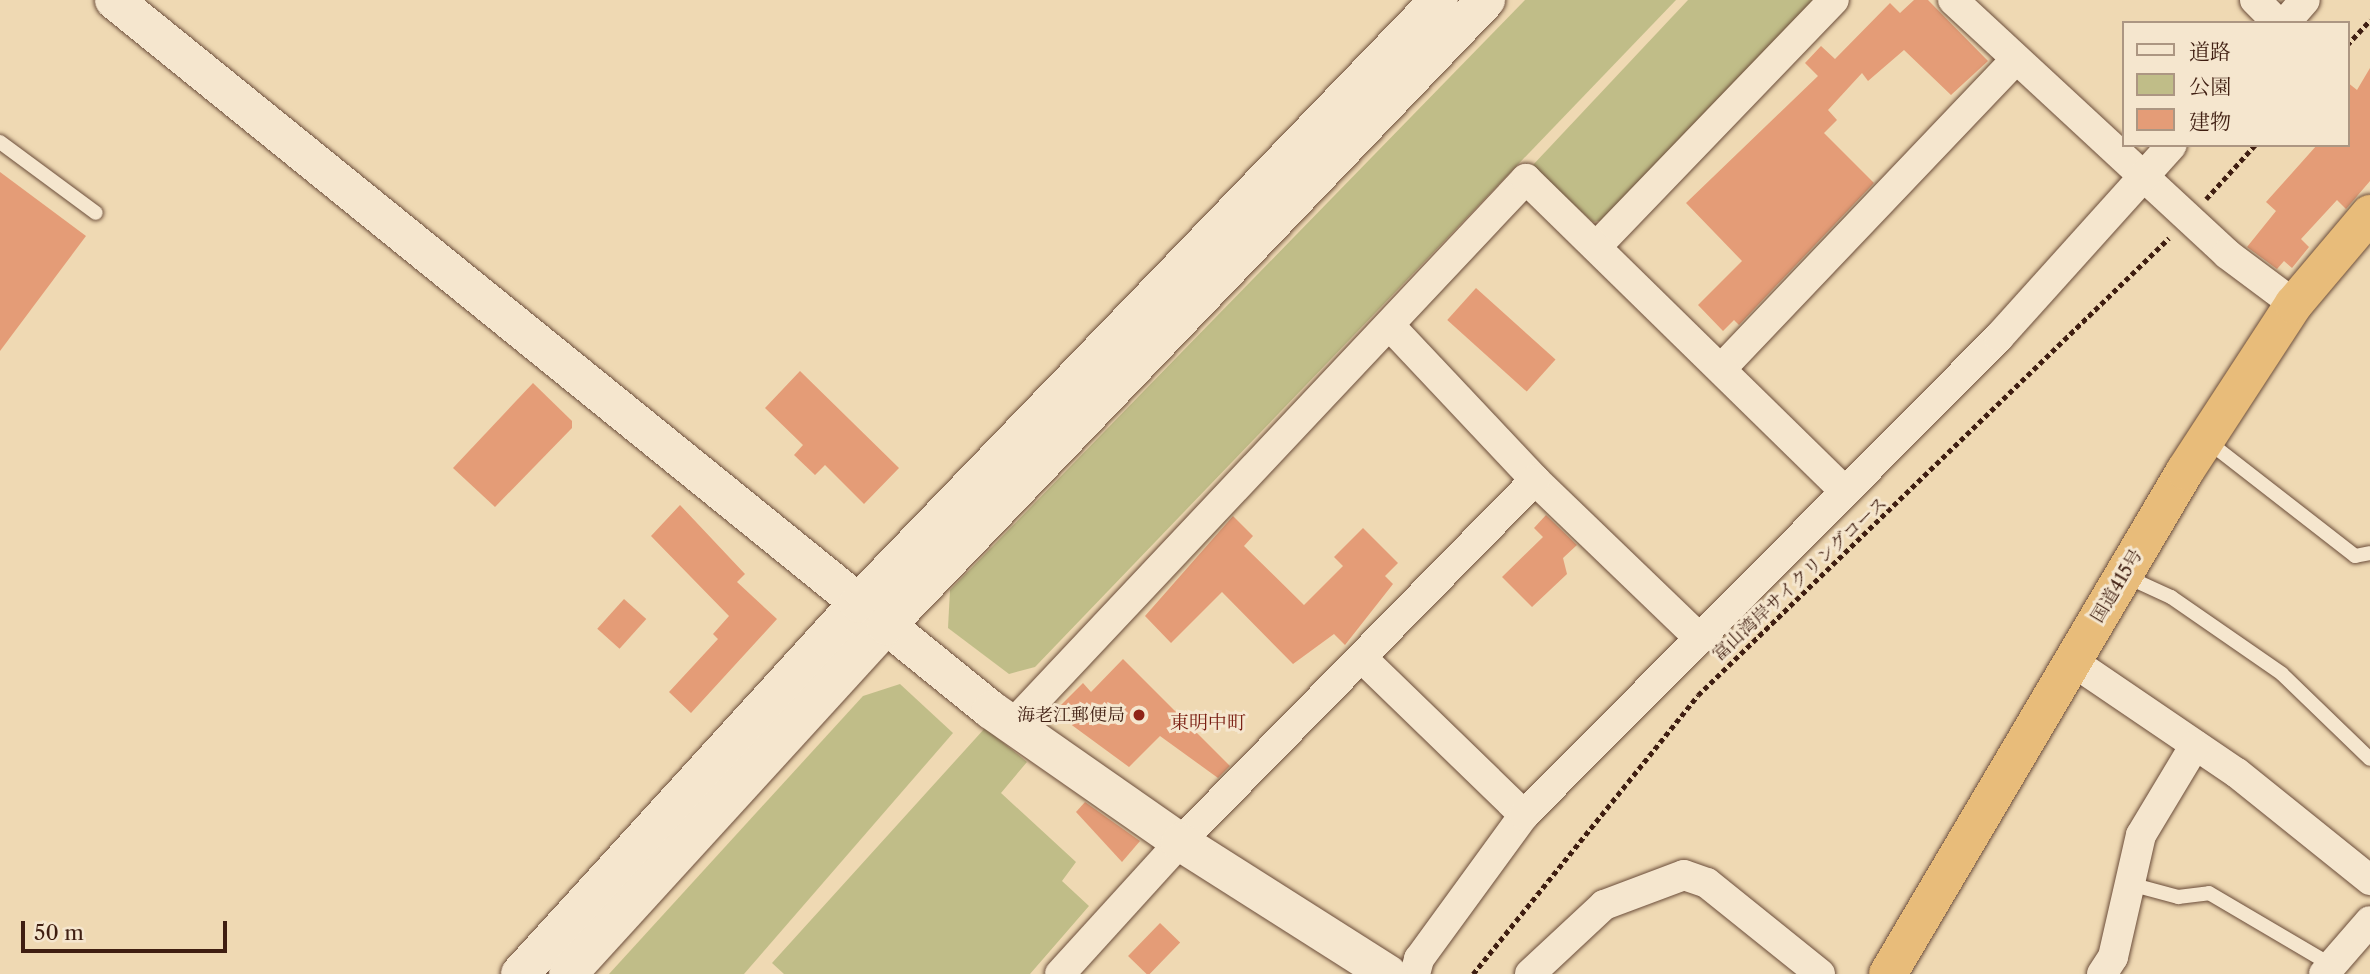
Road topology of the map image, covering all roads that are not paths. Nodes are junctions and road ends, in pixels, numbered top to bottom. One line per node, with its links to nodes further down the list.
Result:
1 (114, 0): 25 (street)
2 (1439, 0): 25 (street)
3 (1486, 0): 25 (street)
4 (1834, 0): 16 (street)
5 (1953, 0): 10 (street)
6 (2255, 0): 8 (street)
7 (2305, 0): 9 (street)
8 (2276, 21)
9 (2287, 21)
10 (2014, 61): 13 (street); 19 (street)
11 (0, 142): 14 (lane)
12 (2171, 147): 13 (street)
13 (2155, 189): 17 (street); 22 (street)
14 (96, 213)
15 (2370, 214): 17 (highway, 国道415号)
16 (1596, 247): 18 (street); 19 (street)
17 (2294, 304): 20 (highway, 国道415号)
18 (1391, 327): 21 (street); 29 (street)
19 (1721, 369): 22 (street)
20 (2206, 440): 23 (lane); 24 (highway, 国道415号)
21 (1535, 480): 26 (street); 27 (street)
22 (1844, 490): 26 (street)
23 (2370, 554)
24 (2123, 575): 28 (highway, 国道415号); 31 (lane)
25 (872, 614): 29 (street); 39 (street); 40 (street)
26 (1698, 637): 32 (street)
27 (1362, 658): 32 (street); 33 (street)
28 (2072, 661): 30 (street); 38 (highway, 国道415号)
29 (1012, 725): 33 (street)
30 (2195, 745): 34 (street); 35 (street)
31 (2370, 759)
32 (1524, 815): 43 (street)
33 (1180, 842): 41 (street); 42 (street)
34 (2370, 880)
35 (2130, 884): 37 (lane); 46 (street)
36 (2370, 920): 37 (street)
37 (2327, 969)
38 (1890, 973)
39 (520, 974)
40 (568, 974)
41 (1060, 974)
42 (1388, 974)
43 (1415, 974)
44 (1530, 974): 45 (street)
45 (1820, 974)
46 (2102, 974)

